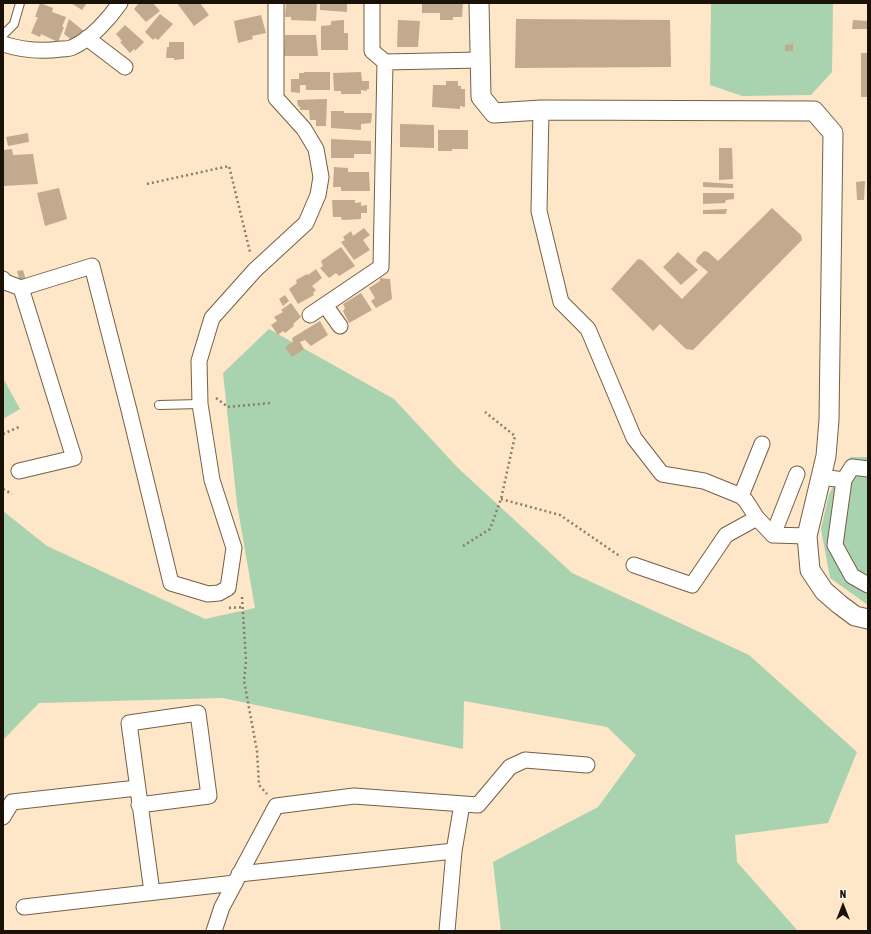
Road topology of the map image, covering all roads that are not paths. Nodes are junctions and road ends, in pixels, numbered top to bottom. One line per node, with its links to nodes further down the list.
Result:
1 (20, 3): 8 (lane)
2 (120, 3): 6 (street)
3 (276, 3): 18 (street)
4 (372, 3): 10 (street)
5 (479, 3): 9 (street)
6 (112, 10): 7 (street)
7 (87, 38): 8 (street); 11 (street)
8 (4, 44)
9 (480, 60): 10 (street); 12 (street)
10 (385, 62): 15 (street)
11 (125, 67)
12 (541, 110): 24 (street); 26 (street)
13 (3, 279): 14 (street)
14 (21, 288): 18 (street); 22 (street)
15 (325, 305): 16 (street); 17 (street)
16 (310, 315)
17 (340, 326)
18 (200, 404): 19 (lane)
19 (159, 405)
20 (762, 444): 26 (street)
21 (868, 469): 25 (street)
22 (19, 471)
23 (798, 474): 28 (street)
24 (821, 477): 25 (street); 29 (street)
25 (844, 480): 31 (street)
26 (741, 496): 27 (street)
27 (757, 518): 28 (street); 30 (street)
28 (773, 535): 29 (street)
29 (807, 536): 32 (street)
30 (634, 565)
31 (868, 585)
32 (868, 619)
33 (587, 765): 35 (street)
34 (137, 788): 36 (street); 36 (street); 37 (street)
35 (462, 804): 38 (street); 39 (street)
36 (139, 805): 40 (street)
37 (3, 817)
38 (454, 851): 39 (street); 43 (street)
39 (237, 879): 40 (street); 42 (street)
40 (152, 892): 41 (street)
41 (24, 907)
42 (214, 931)
43 (446, 931)

